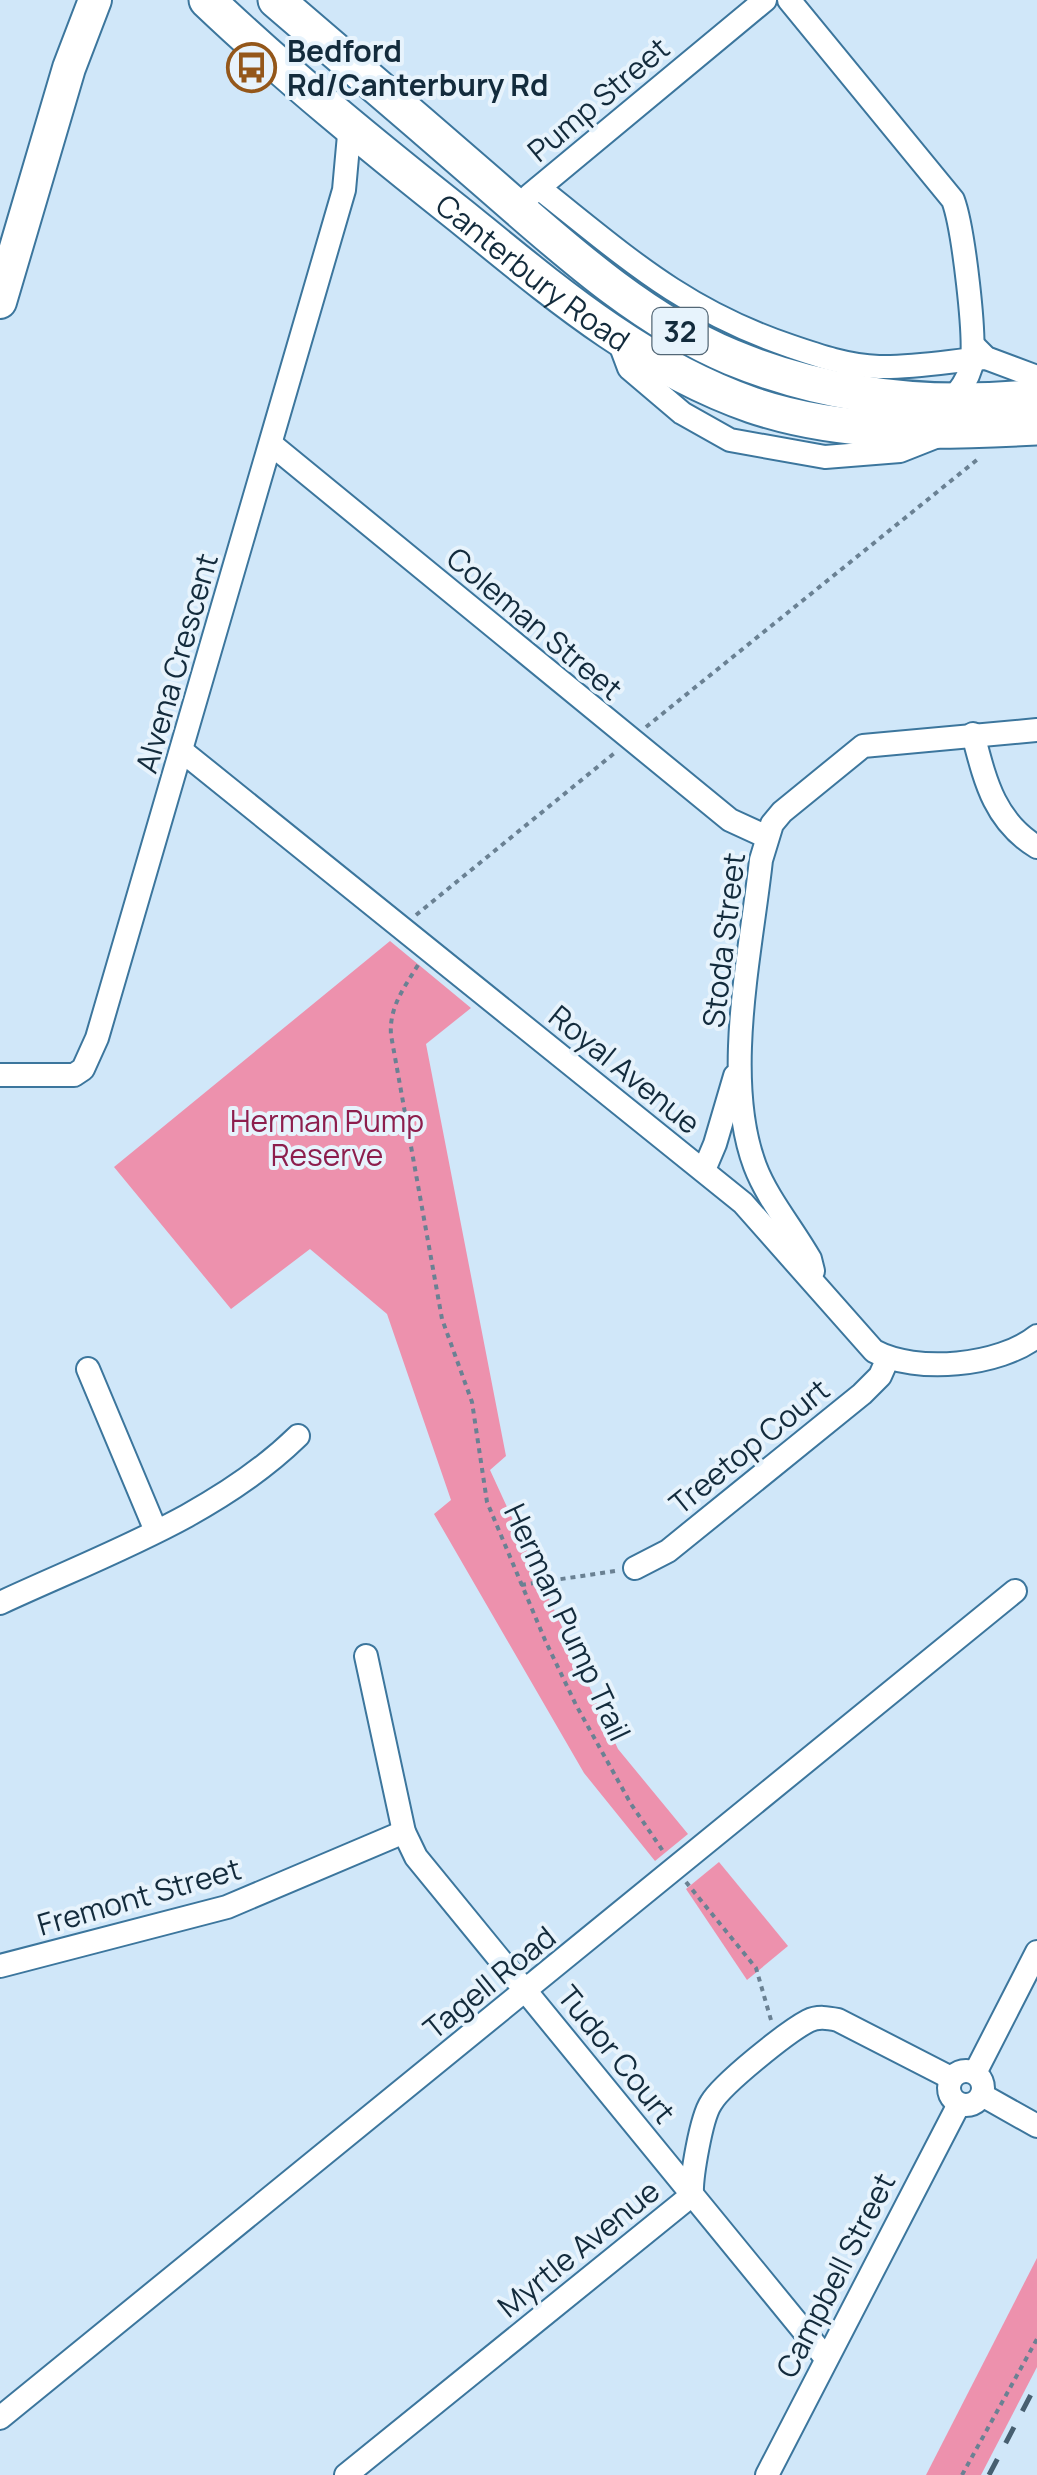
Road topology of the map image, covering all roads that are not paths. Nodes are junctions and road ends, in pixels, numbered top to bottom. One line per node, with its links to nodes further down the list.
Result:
1 (68, 0): 9 (main road)
2 (95, 0): 9 (main road)
3 (189, 0): 8 (main road)
4 (207, 0): 8 (main road, Canterbury Road / 32)
5 (276, 0): 13 (main road, Canterbury Road / 32)
6 (765, 0): 13 (street, Pump Street)
7 (789, 0): 15 (street)
8 (264, 52): 10 (main road, Canterbury Road / 32)
9 (69, 68): 14 (main road)
10 (350, 124): 11 (main road, Canterbury Road / 32); 12 (street, Alvena Crescent)
11 (394, 162): 12 (street); 18 (main road, Canterbury Road / 32)
12 (344, 190): 20 (street, Alvena Crescent)
13 (528, 198): 15 (street, Canterbury Road); 18 (main road, Canterbury Road / 32)
14 (0, 300)
15 (976, 353): 16 (street); 18 (street)
16 (1037, 377)
17 (1037, 397): 18 (main road, Canterbury Road / 32)
18 (950, 416): 19 (main road, Canterbury Road / 32)
19 (1037, 427)
20 (271, 444): 23 (street, Alvena Crescent); 24 (street, Coleman Street)
21 (1037, 730): 22 (street, Stoda Street)
22 (973, 734): 24 (street, Stoda Street); 25 (street)
23 (182, 751): 27 (street, Alvena Crescent); 28 (street, Royal Avenue)
24 (767, 837): 26 (street, Stoda Street)
25 (1037, 847)
26 (740, 1058): 28 (street, Stoda Street); 29 (street, Stoda Street)
27 (0, 1075)
28 (704, 1170): 29 (street, Royal Avenue)
29 (817, 1287): 31 (street, Royal Avenue)
30 (1037, 1336): 31 (street)
31 (888, 1358): 35 (street, Treetop Court)
32 (88, 1369): 34 (street)
33 (298, 1436): 34 (street)
34 (156, 1530): 37 (street)
35 (635, 1568)
36 (1015, 1591): 42 (street, Tagell Road)
37 (0, 1603)
38 (366, 1656): 39 (street, Tudor Court)
39 (404, 1832): 41 (street, Fremont Street); 42 (street, Tudor Court)
40 (1037, 1952): 44 (street)
41 (0, 1966)
42 (526, 1990): 47 (street, Tudor Court); 49 (street, Tagell Road)
43 (951, 2078): 44 (street); 45 (street); 47 (street, Myrtle Avenue)
44 (978, 2084): 45 (street); 46 (street)
45 (958, 2104): 48 (street, Campbell Street)
46 (1037, 2126)
47 (692, 2195): 48 (street, Tudor Court); 50 (street, Myrtle Avenue)
48 (826, 2357): 51 (street, Campbell Street)
49 (0, 2418)
50 (346, 2475)
51 (766, 2475)

